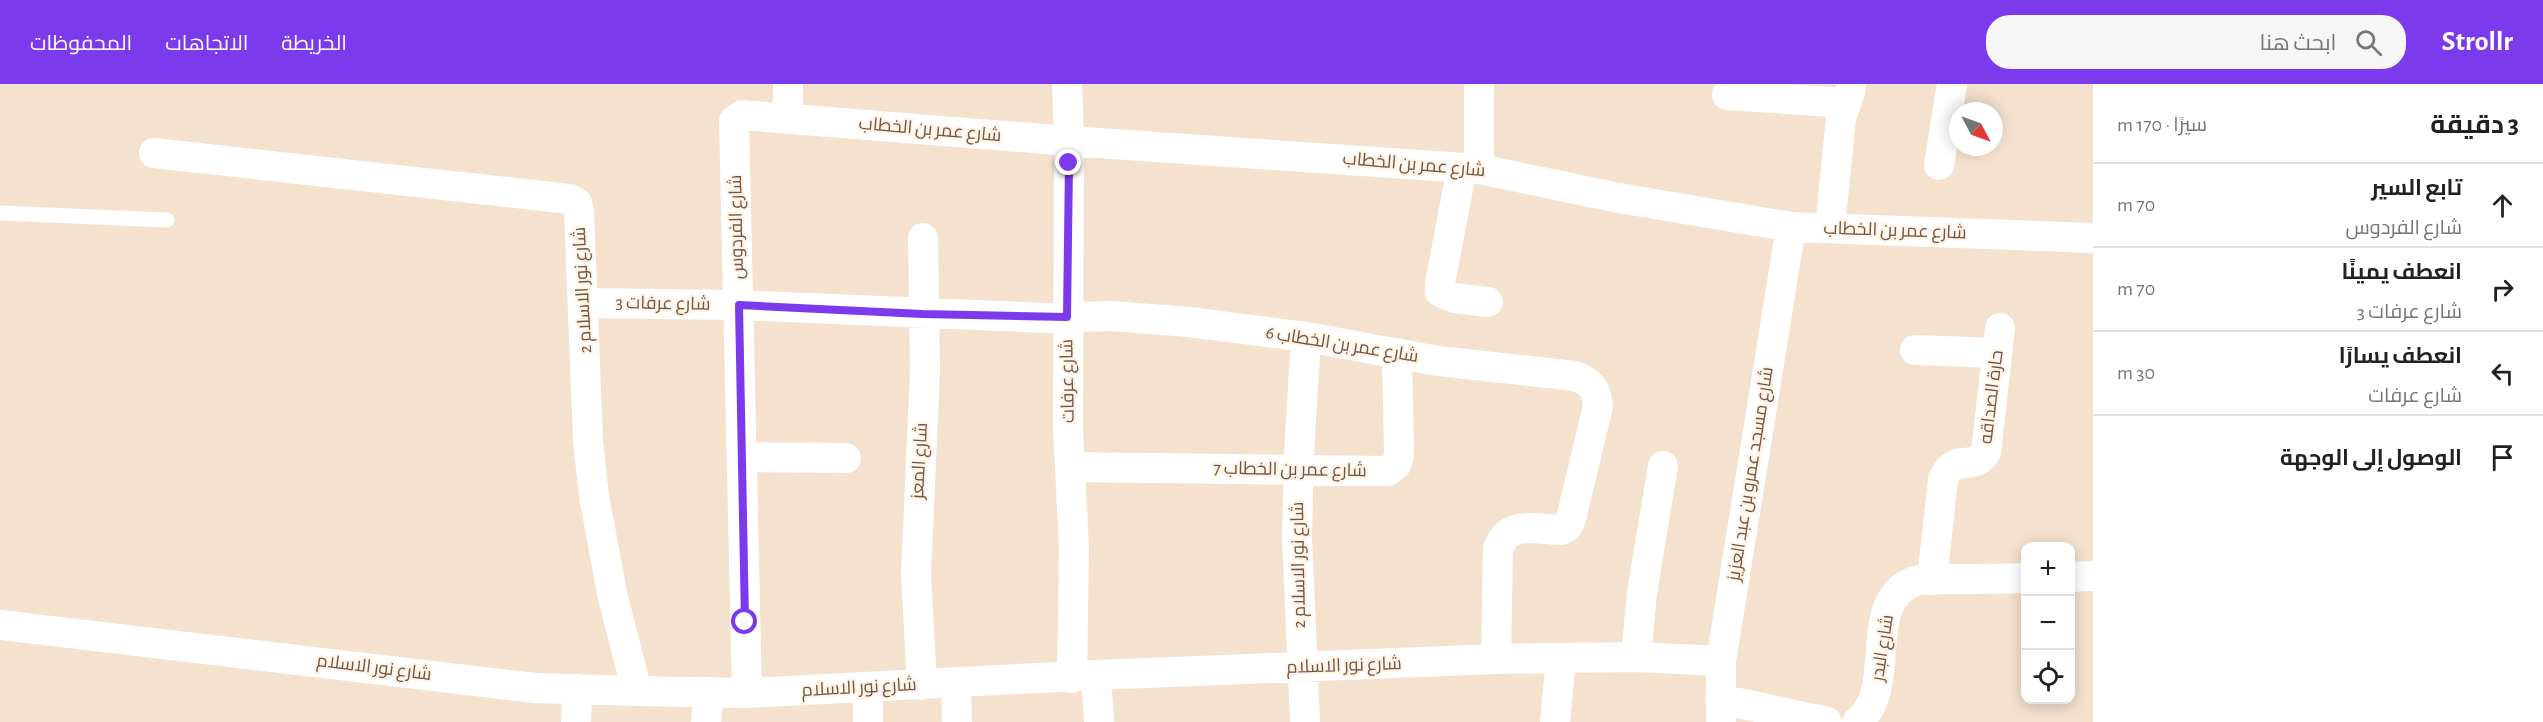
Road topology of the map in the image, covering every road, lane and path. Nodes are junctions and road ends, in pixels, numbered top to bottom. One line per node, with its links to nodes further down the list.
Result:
1 (788, 84): 7 (street)
2 (1067, 84): 9 (street, شارع عرفات)
3 (1479, 84): 12 (street)
4 (1952, 84): 11 (street)
5 (1849, 94): 6 (street); 16 (street)
6 (1727, 95)
7 (788, 118): 8 (street, شارع عمر بن الخطاب); 9 (street, شارع عمر بن الخطاب)
8 (734, 121): 21 (street, شارع الفردوس)
9 (1069, 141): 12 (street, شارع عمر بن الخطاب); 23 (street, شارع عرفات)
10 (154, 153): 20 (street, شارع نور الاسلام 2)
11 (1939, 165)
12 (1470, 169): 15 (street, شارع عمر بن الخطاب); 19 (street)
13 (0, 213): 14 (lane)
14 (167, 220)
15 (1791, 227): 16 (street, شارع عمر بن الخطاب); 40 (street, شارع مسجد عمرو بن عبد العزيز)
16 (1830, 228): 18 (street, شارع عمر بن الخطاب)
17 (923, 238): 22 (street, شارع المعز)
18 (2093, 238)
19 (1488, 302)
20 (583, 303): 21 (street, شارع عرفات 3); 47 (street, شارع نور الاسلام 2)
21 (739, 305): 22 (street, شارع عرفات 3); 27 (street, شارع الفردوس)
22 (922, 314): 23 (street, شارع عرفات 3); 44 (street, شارع المعز)
23 (1067, 317): 24 (street, شارع عمر بن الخطاب 6); 29 (street, شارع عرفات)
24 (1306, 337): 26 (street, شارع عمر بن الخطاب 6); 31 (street, شارع نور الاسلام 2)
25 (1916, 350): 35 (street, حارة الصداقه)
26 (1397, 353): 31 (street, شارع عمر بن الخطاب 7); 39 (street, شارع عمر بن الخطاب 6)
27 (742, 457): 28 (street); 49 (street, شارع الفردوس)
28 (846, 458)
29 (1070, 466): 31 (street, شارع عمر بن الخطاب 7); 42 (street, شارع عرفات)
30 (1663, 466): 37 (street)
31 (1298, 470): 41 (street, شارع نور الاسلام 2)
32 (2093, 576): 33 (street)
33 (2075, 577)
34 (2021, 578): 35 (street, شارع البدر)
35 (1932, 580): 59 (street, شارع البدر)
36 (0, 625): 46 (street, شارع نور الاسلام)
37 (1636, 657): 38 (street, شارع نور الاسلام); 40 (street, شارع نور الاسلام)
38 (1561, 658): 39 (street, شارع نور الاسلام); 57 (street)
39 (1496, 659): 41 (street, شارع نور الاسلام)
40 (1721, 662): 50 (street, شارع مسجد عمرو بن عبد العزيز)
41 (1301, 667): 42 (street, شارع نور الاسلام); 56 (street, شارع نور الاسلام 2)
42 (1084, 677): 43 (street, شارع نور الاسلام); 55 (street, شارع عرفات)
43 (956, 683): 44 (street, شارع نور الاسلام); 54 (street)
44 (922, 685): 45 (street, شارع نور الاسلام)
45 (868, 687): 49 (street, شارع نور الاسلام); 53 (street)
46 (577, 689): 47 (street, شارع نور الاسلام); 51 (street)
47 (637, 691): 48 (street, شارع نور الاسلام)
48 (709, 692): 49 (street, شارع نور الاسلام); 52 (street)
49 (747, 693)
50 (1721, 710): 58 (street)
51 (576, 722)
52 (706, 722)
53 (868, 722)
54 (957, 722)
55 (1099, 722)
56 (1305, 722)
57 (1555, 722)
58 (1827, 722)
59 (1857, 722)

